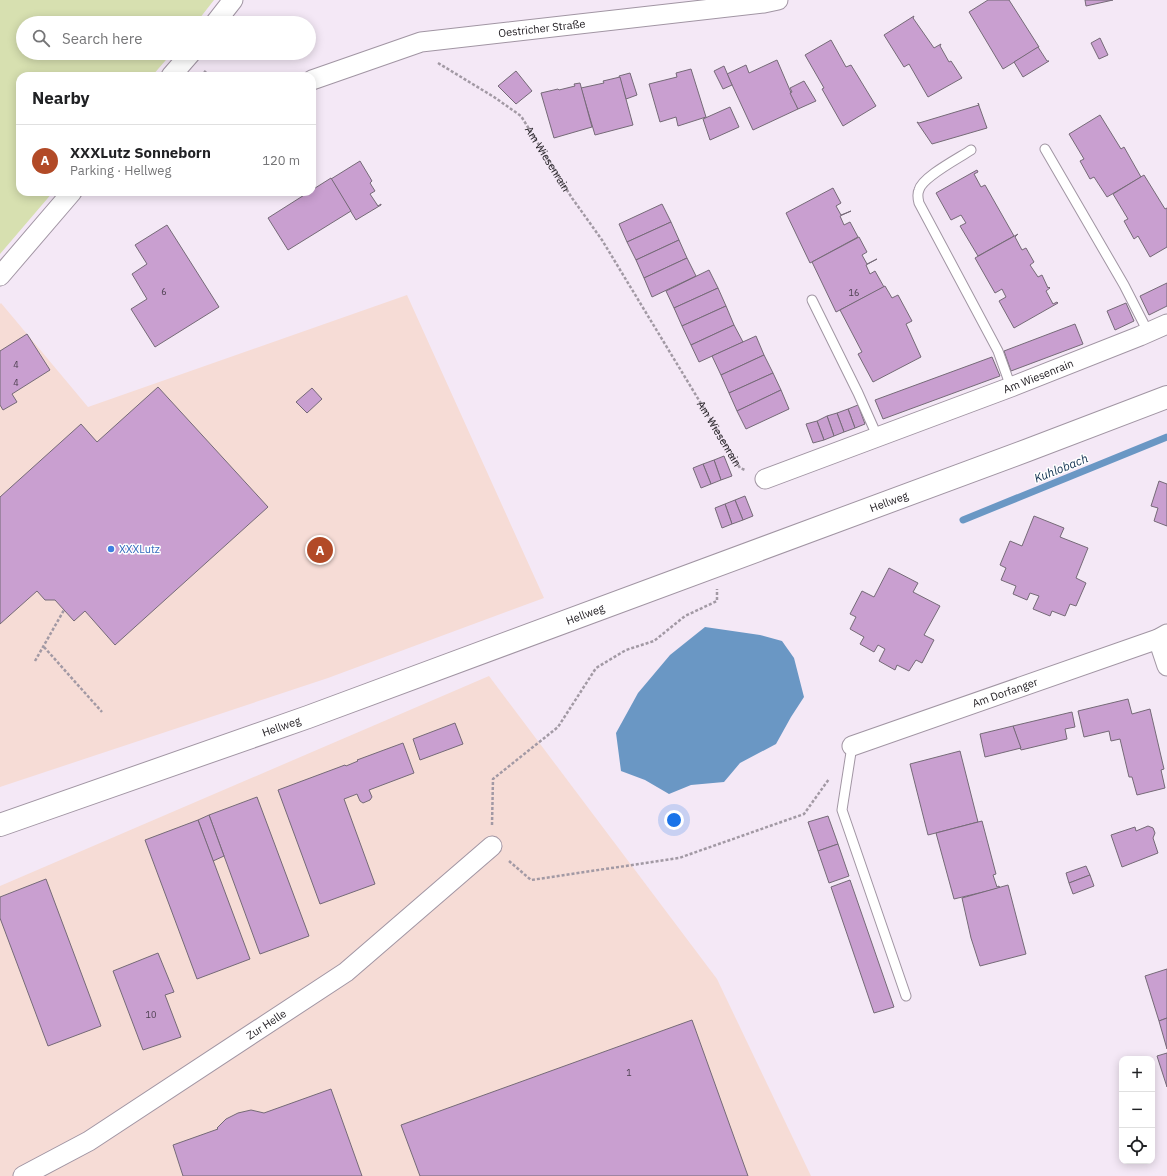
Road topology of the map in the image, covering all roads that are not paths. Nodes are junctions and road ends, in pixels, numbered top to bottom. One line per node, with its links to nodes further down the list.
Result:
1 (233, 0): 3 (street)
2 (778, 0): 6 (street, Oestricher Straße)
3 (220, 16)
4 (185, 60): 5 (street)
5 (174, 72)
6 (316, 79)
7 (1045, 149): 13 (lane)
8 (971, 150): 14 (lane)
9 (69, 196): 10 (street)
10 (0, 276)
11 (812, 300): 16 (lane)
12 (1167, 324): 13 (street, Am Wiesenrain)
13 (1148, 332): 14 (street, Am Wiesenrain)
14 (1011, 387): 16 (street, Am Wiesenrain)
15 (1167, 396): 21 (street, Hellweg)
16 (878, 438): 17 (street, Am Wiesenrain)
17 (765, 479)
18 (1162, 637): 19 (street, Am Dorfanger); 20 (street, Am Dorfanger)
19 (1167, 666)
20 (852, 746): 23 (lane)
21 (0, 825)
22 (492, 846): 24 (street, Zur Helle)
23 (906, 996)
24 (23, 1176)

